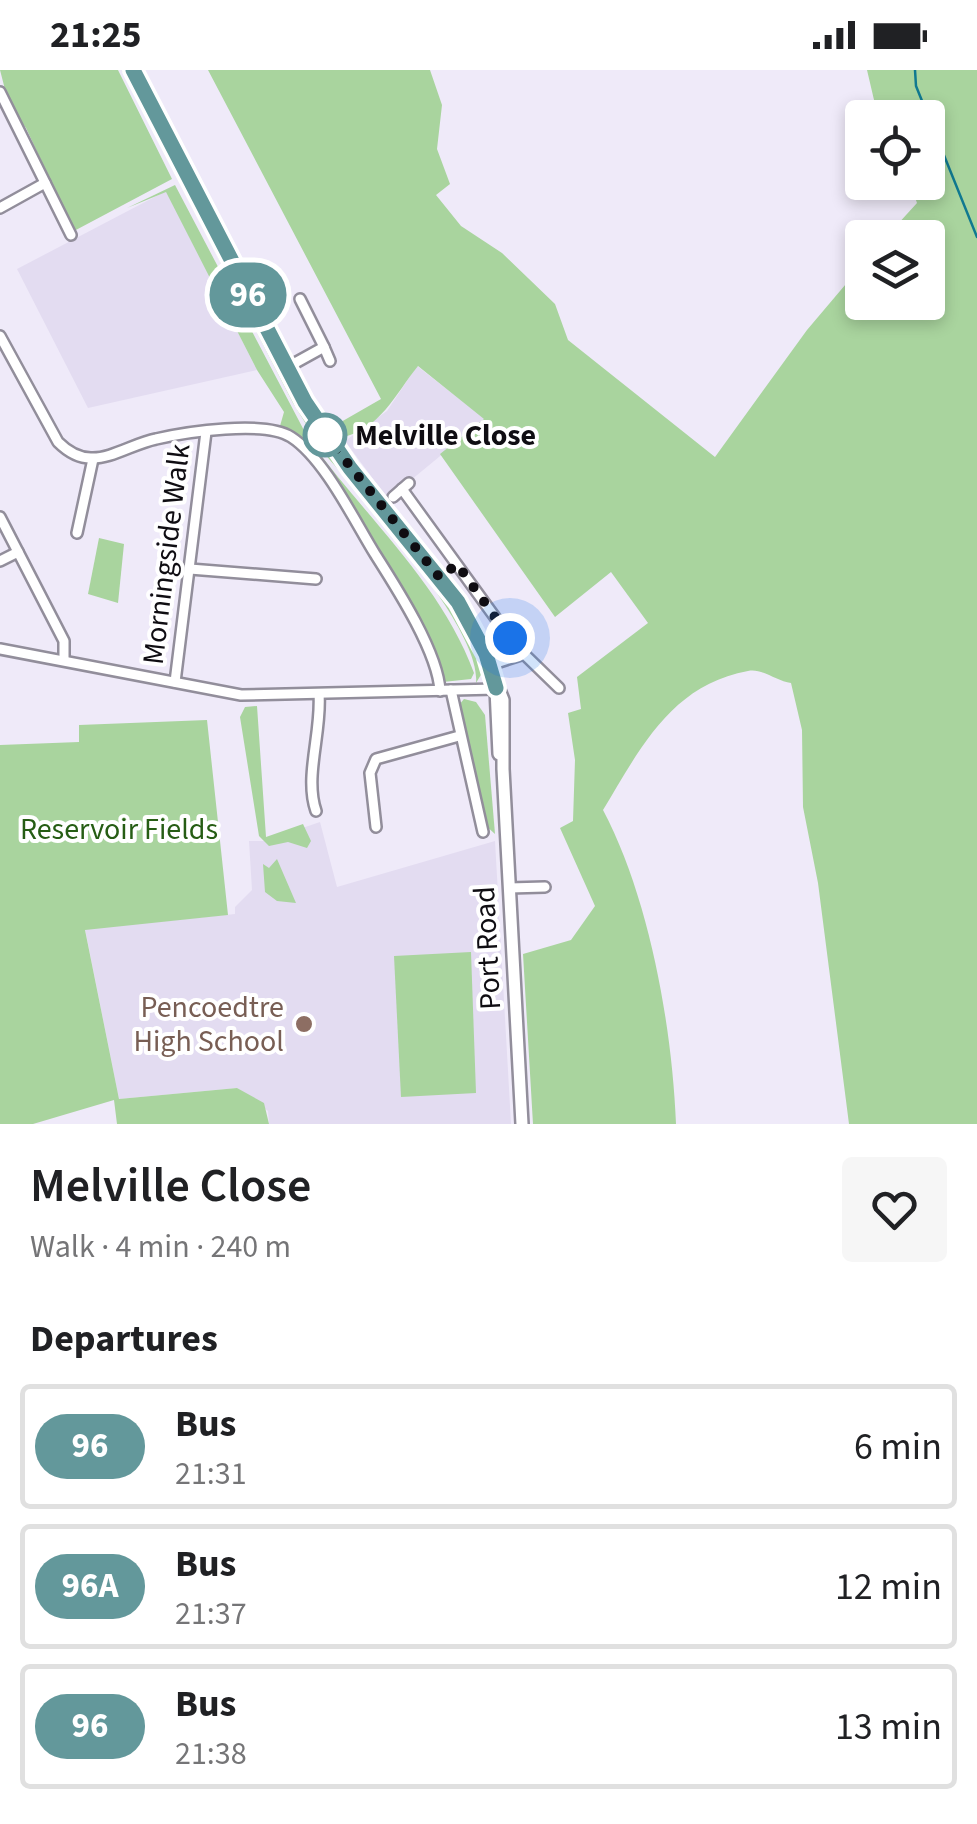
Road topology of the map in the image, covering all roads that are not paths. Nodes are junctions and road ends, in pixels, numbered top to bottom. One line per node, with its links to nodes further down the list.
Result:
1 (132, 70): 10 (main road, Port Road)
2 (0, 92): 3 (street)
3 (46, 183): 4 (street); 5 (street)
4 (0, 208)
5 (71, 235)
6 (300, 305): 8 (street)
7 (0, 336): 12 (street)
8 (324, 347): 9 (street); 10 (street)
9 (330, 361)
10 (286, 368): 20 (main road, Port Road)
11 (206, 432): 12 (street); 19 (street, Morningside Walk); 29 (street)
12 (93, 459): 15 (street)
13 (401, 490): 18 (street)
14 (0, 517): 16 (street)
15 (77, 533)
16 (18, 552): 17 (street); 24 (street)
17 (0, 560)
18 (457, 564): 20 (street); 22 (street)
19 (190, 569): 21 (street); 26 (street, Morningside Walk)
20 (440, 578): 25 (main road, Port Road)
21 (316, 579)
22 (510, 638)
23 (0, 650): 24 (street)
24 (64, 660): 26 (street)
25 (490, 666): 27 (main road, Port Road); 28 (street)
26 (175, 682): 30 (street)
27 (496, 688): 29 (street); 36 (main road, Port Road)
28 (558, 688)
29 (446, 690): 30 (street); 31 (street)
30 (319, 694): 32 (street)
31 (459, 736): 33 (street); 34 (street)
32 (316, 811)
33 (376, 827)
34 (483, 832)
35 (545, 886): 36 (street)
36 (509, 888): 37 (main road, Port Road)
37 (522, 1124)

